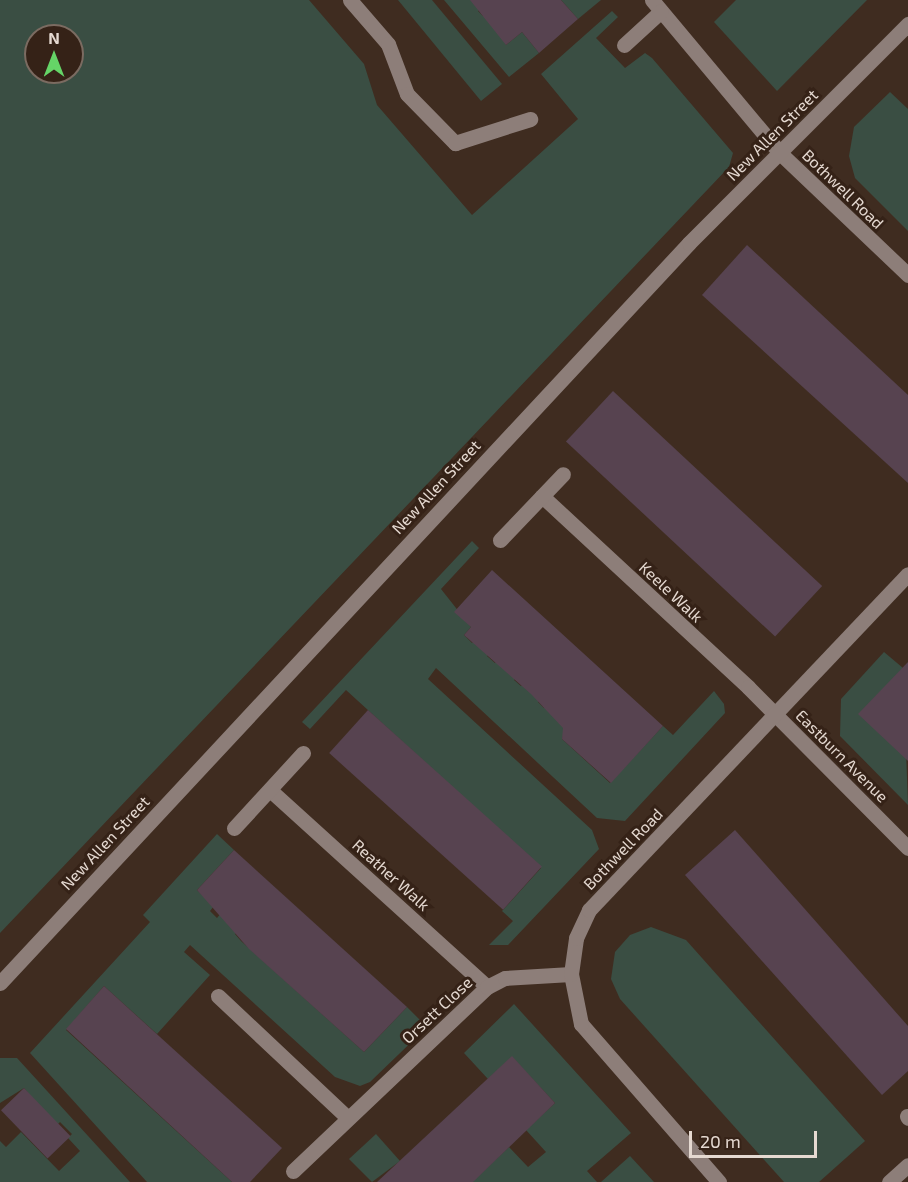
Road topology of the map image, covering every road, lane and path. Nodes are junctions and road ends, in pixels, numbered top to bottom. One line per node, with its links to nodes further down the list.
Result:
1 (350, 0): 5 (street)
2 (656, 5): 4 (street); 6 (street, Bothwell Road)
3 (908, 24): 6 (street, New Allen Street)
4 (624, 45)
5 (530, 119)
6 (780, 153): 7 (street, Bothwell Road); 18 (street, New Allen Street)
7 (908, 275)
8 (563, 474): 9 (street)
9 (542, 496): 10 (street); 12 (street, Keele Walk)
10 (500, 540)
11 (908, 574): 12 (street, Bothwell Road)
12 (775, 715): 16 (street, Eastburn Avenue); 17 (street, Bothwell Road)
13 (303, 753): 14 (street)
14 (270, 790): 15 (street); 19 (street, Reather Walk)
15 (234, 828)
16 (908, 848)
17 (571, 974): 19 (street, Orsett Close); 24 (street, Bothwell Road)
18 (0, 983)
19 (487, 987): 21 (street, Orsett Close)
20 (218, 996): 21 (street)
21 (348, 1118): 23 (street, Orsett Close)
22 (908, 1165): 25 (street)
23 (293, 1171)
24 (719, 1182)
25 (889, 1182)

